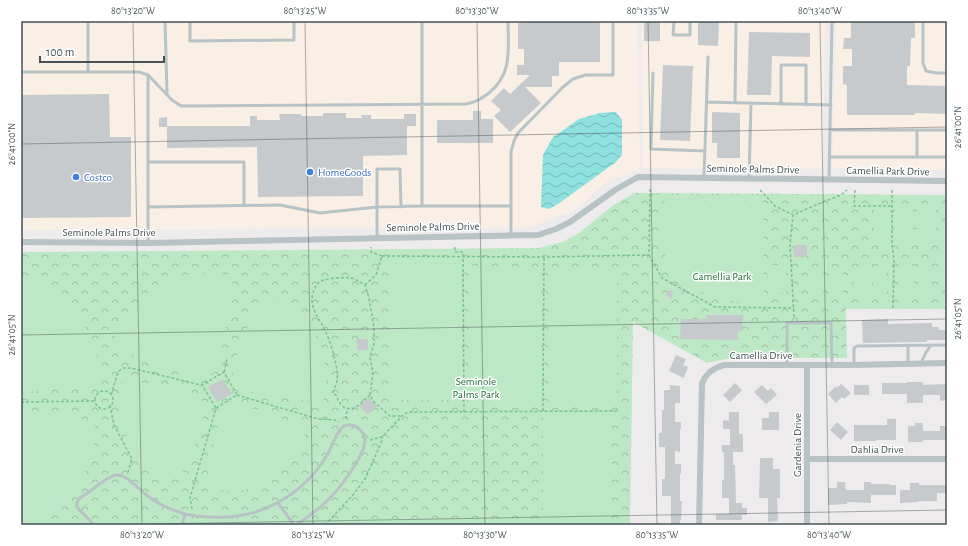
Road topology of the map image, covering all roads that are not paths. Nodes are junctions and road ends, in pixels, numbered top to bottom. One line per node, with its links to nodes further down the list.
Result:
1 (88, 21): 17 (lane)
2 (165, 21): 21 (lane)
3 (190, 21): 4 (lane)
4 (294, 21)
5 (422, 21): 25 (lane)
6 (508, 21): 25 (lane)
7 (614, 21): 43 (lane)
8 (674, 21): 9 (lane)
9 (690, 21)
10 (736, 21): 23 (lane)
11 (788, 21): 12 (lane)
12 (807, 21): 13 (lane)
13 (832, 21): 28 (lane)
14 (923, 21): 19 (lane)
15 (708, 57): 22 (lane)
16 (21, 72): 17 (lane)
17 (88, 72): 20 (lane)
18 (653, 72): 32 (lane)
19 (947, 73)
20 (148, 75): 21 (lane); 36 (lane)
21 (166, 94): 25 (lane)
22 (707, 102): 23 (lane); 32 (lane)
23 (736, 103): 24 (lane)
24 (751, 103): 26 (lane); 38 (lane)
25 (422, 104): 42 (lane)
26 (780, 104): 27 (lane); 27 (lane)
27 (806, 105): 28 (lane)
28 (831, 105): 29 (lane)
29 (830, 130): 30 (lane); 33 (lane)
30 (917, 130): 31 (lane); 34 (lane)
31 (947, 130)
32 (705, 151): 37 (lane)
33 (830, 157): 34 (lane); 39 (lane)
34 (917, 157): 35 (lane)
35 (947, 157)
36 (148, 162): 41 (lane); 44 (lane)
37 (704, 178): 38 (street, Seminole Palms Drive); 47 (street, Seminole Palms Drive)
38 (749, 179): 39 (street, Seminole Palms Drive)
39 (829, 180): 40 (street, Camellia Park Drive)
40 (947, 181)
41 (244, 206): 44 (lane); 45 (lane)
42 (422, 206): 43 (lane); 46 (lane)
43 (511, 206): 47 (lane)
44 (148, 207): 50 (lane)
45 (377, 207): 46 (lane); 46 (lane); 48 (lane)
46 (401, 207)
47 (511, 235): 48 (street, Seminole Palms Drive)
48 (377, 238): 50 (street, Seminole Palms Drive)
49 (21, 242): 50 (street, Seminole Palms Drive)
50 (148, 243)
51 (931, 345): 52 (lane); 53 (lane); 56 (lane)
52 (947, 345)
53 (908, 346): 55 (lane); 60 (lane)
54 (947, 363): 56 (street, Camellia Drive)
55 (908, 364): 56 (street, Camellia Drive); 60 (street, Camellia Drive)
56 (922, 364)
57 (787, 365): 58 (street, Camellia Drive); 59 (lane); 68 (street, Camellia Drive)
58 (808, 365): 59 (street, Camellia Drive); 61 (street, Gardenia Drive)
59 (832, 365): 60 (street, Camellia Drive)
60 (854, 365)
61 (807, 458): 62 (street, Dahlia Drive); 69 (street, Gardenia Drive)
62 (947, 459)
63 (278, 503): 64 (lane); 67 (lane); 67 (lane)
64 (185, 514): 65 (lane); 66 (lane)
65 (94, 525)
66 (182, 525)
67 (295, 525)
68 (699, 525)
69 (807, 525)

